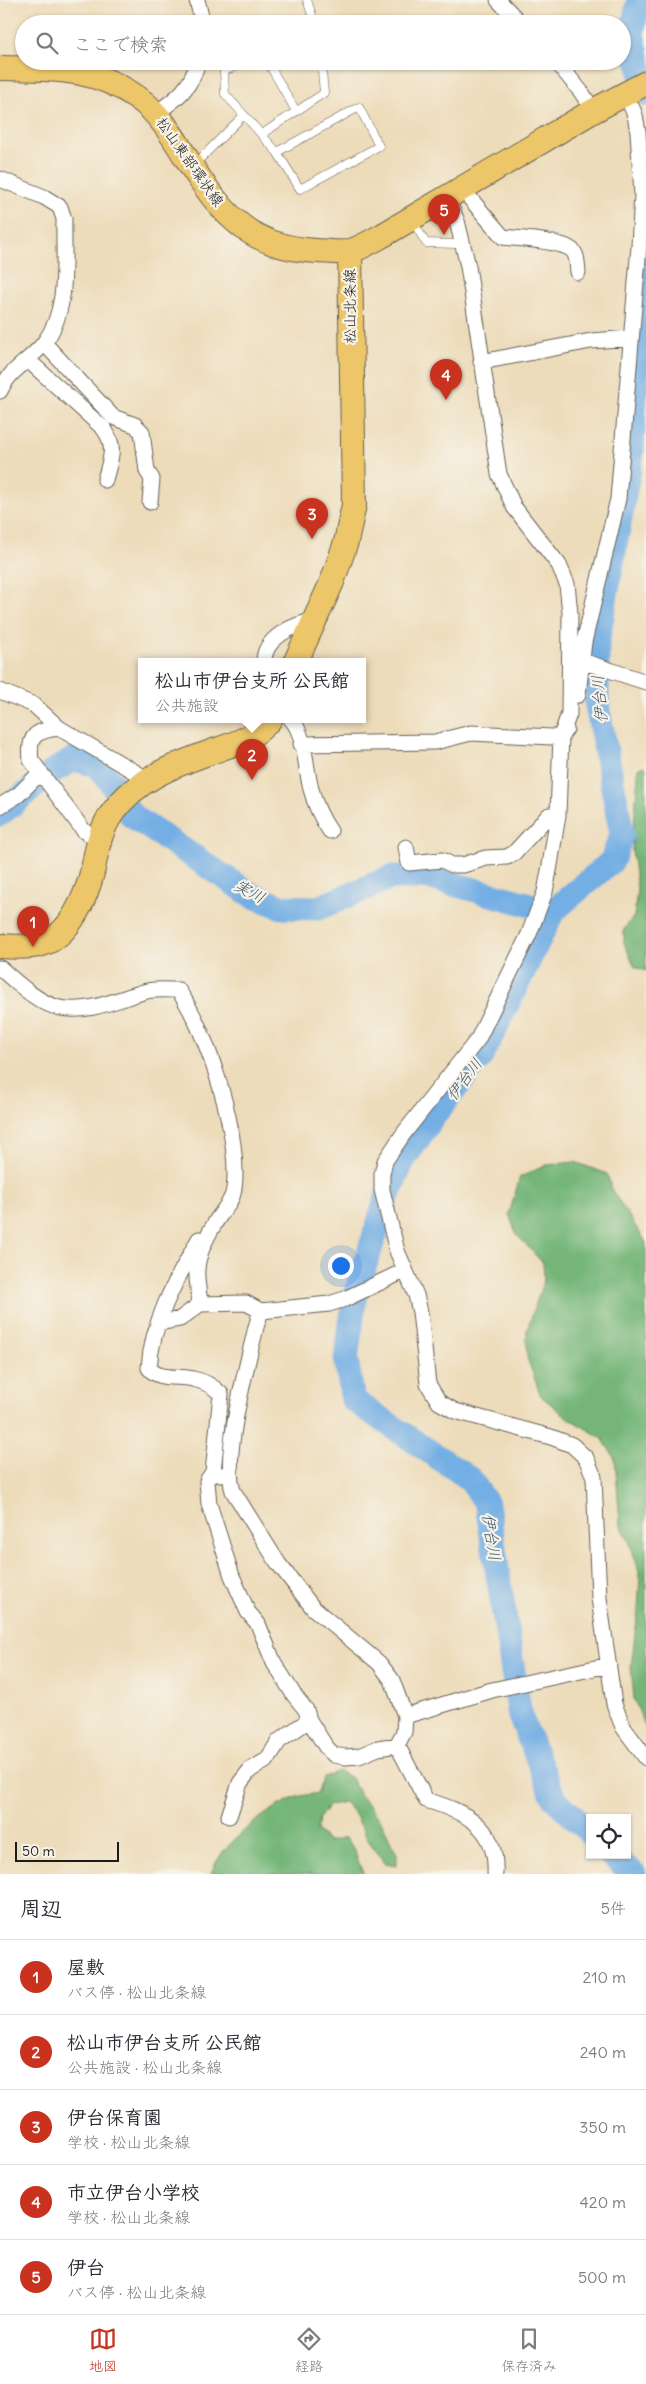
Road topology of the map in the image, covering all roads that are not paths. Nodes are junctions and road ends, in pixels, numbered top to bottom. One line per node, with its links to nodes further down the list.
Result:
1 (197, 0): 4 (street)
2 (308, 0): 5 (lane)
3 (498, 0): 6 (street)
4 (201, 15)
5 (312, 15)
6 (512, 15)
7 (0, 68): 8 (main road, 松山東部環状線)
8 (15, 68)
9 (65, 70): 18 (main road, 松山東部環状線)
10 (195, 70): 18 (street)
11 (227, 70): 19 (lane)
12 (273, 70): 16 (lane)
13 (322, 70): 16 (lane)
14 (564, 70): 17 (street)
15 (636, 88): 17 (main road, 松山北条線); 29 (street)
16 (296, 111): 20 (lane)
17 (593, 111): 24 (main road, 松山北条線)
18 (156, 112): 22 (main road, 松山東部環状線)
19 (244, 115): 20 (lane); 22 (lane)
20 (262, 134): 21 (lane)
21 (277, 152): 21 (lane)
22 (192, 168): 27 (main road, 松山東部環状線)
23 (0, 179): 30 (street)
24 (454, 194): 25 (main road, 松山北条線); 26 (street); 28 (street)
25 (412, 220): 26 (lane); 27 (main road, 松山北条線)
26 (462, 241): 32 (street)
27 (350, 251): 36 (main road, 松山北条線)
28 (578, 272)
29 (631, 338): 32 (street); 39 (street)
30 (44, 343): 31 (street); 35 (street)
31 (29, 361): 33 (street); 34 (street)
32 (481, 362): 45 (street)
33 (2, 383)
34 (105, 480)
35 (150, 502)
36 (314, 621): 37 (street); 38 (main road, 松山北条線)
37 (264, 658)
38 (297, 658)
39 (586, 662): 40 (street); 45 (street)
40 (646, 682)
41 (0, 691): 44 (street)
42 (267, 723): 48 (main road)
43 (294, 723): 46 (street)
44 (59, 728): 47 (street); 48 (street)
45 (561, 736): 46 (street); 50 (street)
46 (302, 744): 51 (street)
47 (43, 778): 49 (street); 52 (street)
48 (147, 779): 52 (main road)
49 (0, 806)
50 (558, 815): 53 (street); 57 (street)
51 (330, 831)
52 (98, 839): 54 (main road)
53 (406, 847)
54 (0, 946)
55 (0, 968): 56 (street)
56 (215, 1222): 58 (street); 60 (street)
57 (404, 1271): 59 (street); 63 (street)
58 (200, 1304): 59 (street); 60 (street)
59 (261, 1311): 62 (street)
60 (159, 1323): 61 (street)
61 (213, 1472): 62 (street); 65 (street)
62 (229, 1478): 64 (street)
63 (609, 1665): 64 (street); 67 (street)
64 (405, 1716): 66 (street)
65 (309, 1720): 66 (street); 68 (street)
66 (397, 1746): 69 (street)
67 (646, 1758)
68 (229, 1816)
69 (495, 1874)

